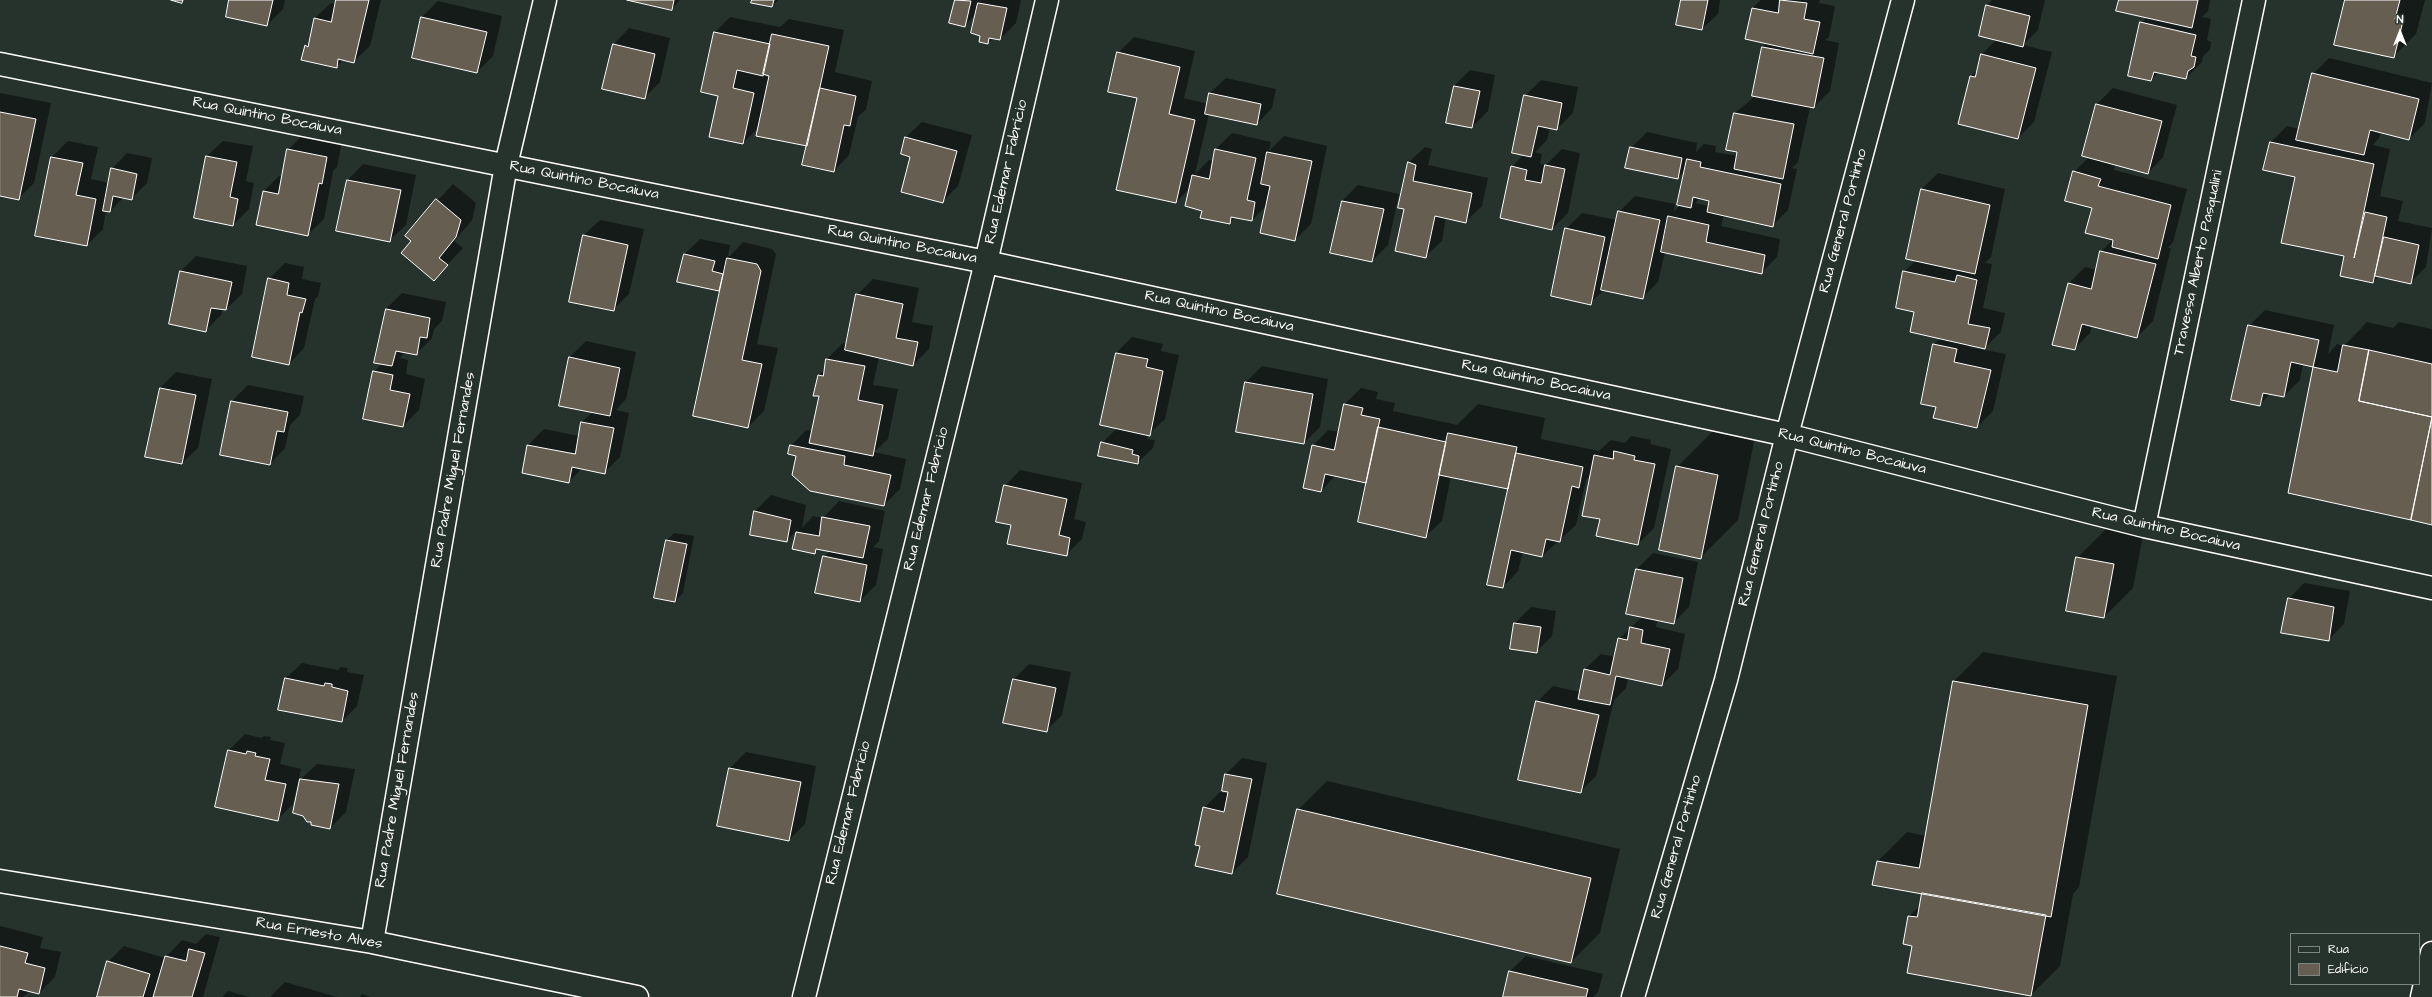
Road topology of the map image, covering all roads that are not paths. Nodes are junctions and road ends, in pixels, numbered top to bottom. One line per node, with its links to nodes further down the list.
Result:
1 (545, 0): 6 (street, Rua Padre Miguel Fernandes)
2 (1047, 0): 7 (street, Rua Edemar Fabrício)
3 (1903, 0): 8 (street, Rua General Portinho)
4 (2254, 0): 9 (street, Travessa Alberto Pasqualini)
5 (0, 64): 6 (street, Rua Quintino Bocaiuva)
6 (506, 165): 7 (street, Rua Quintino Bocaiuva); 12 (street, Rua Padre Miguel Fernandes)
7 (986, 262): 8 (street, Rua Quintino Bocaiuva); 15 (street, Rua Edemar Fabrício)
8 (1787, 435): 9 (street, Rua Quintino Bocaiuva); 16 (street, Rua General Portinho)
9 (2144, 526): 10 (street, Rua Quintino Bocaiuva)
10 (2432, 588)
11 (0, 881): 12 (street, Rua Ernesto Alves)
12 (372, 942): 14 (street, Rua Ernesto Alves)
13 (2432, 953): 17 (street)
14 (637, 997)
15 (804, 997)
16 (1633, 997)
17 (2422, 997)

